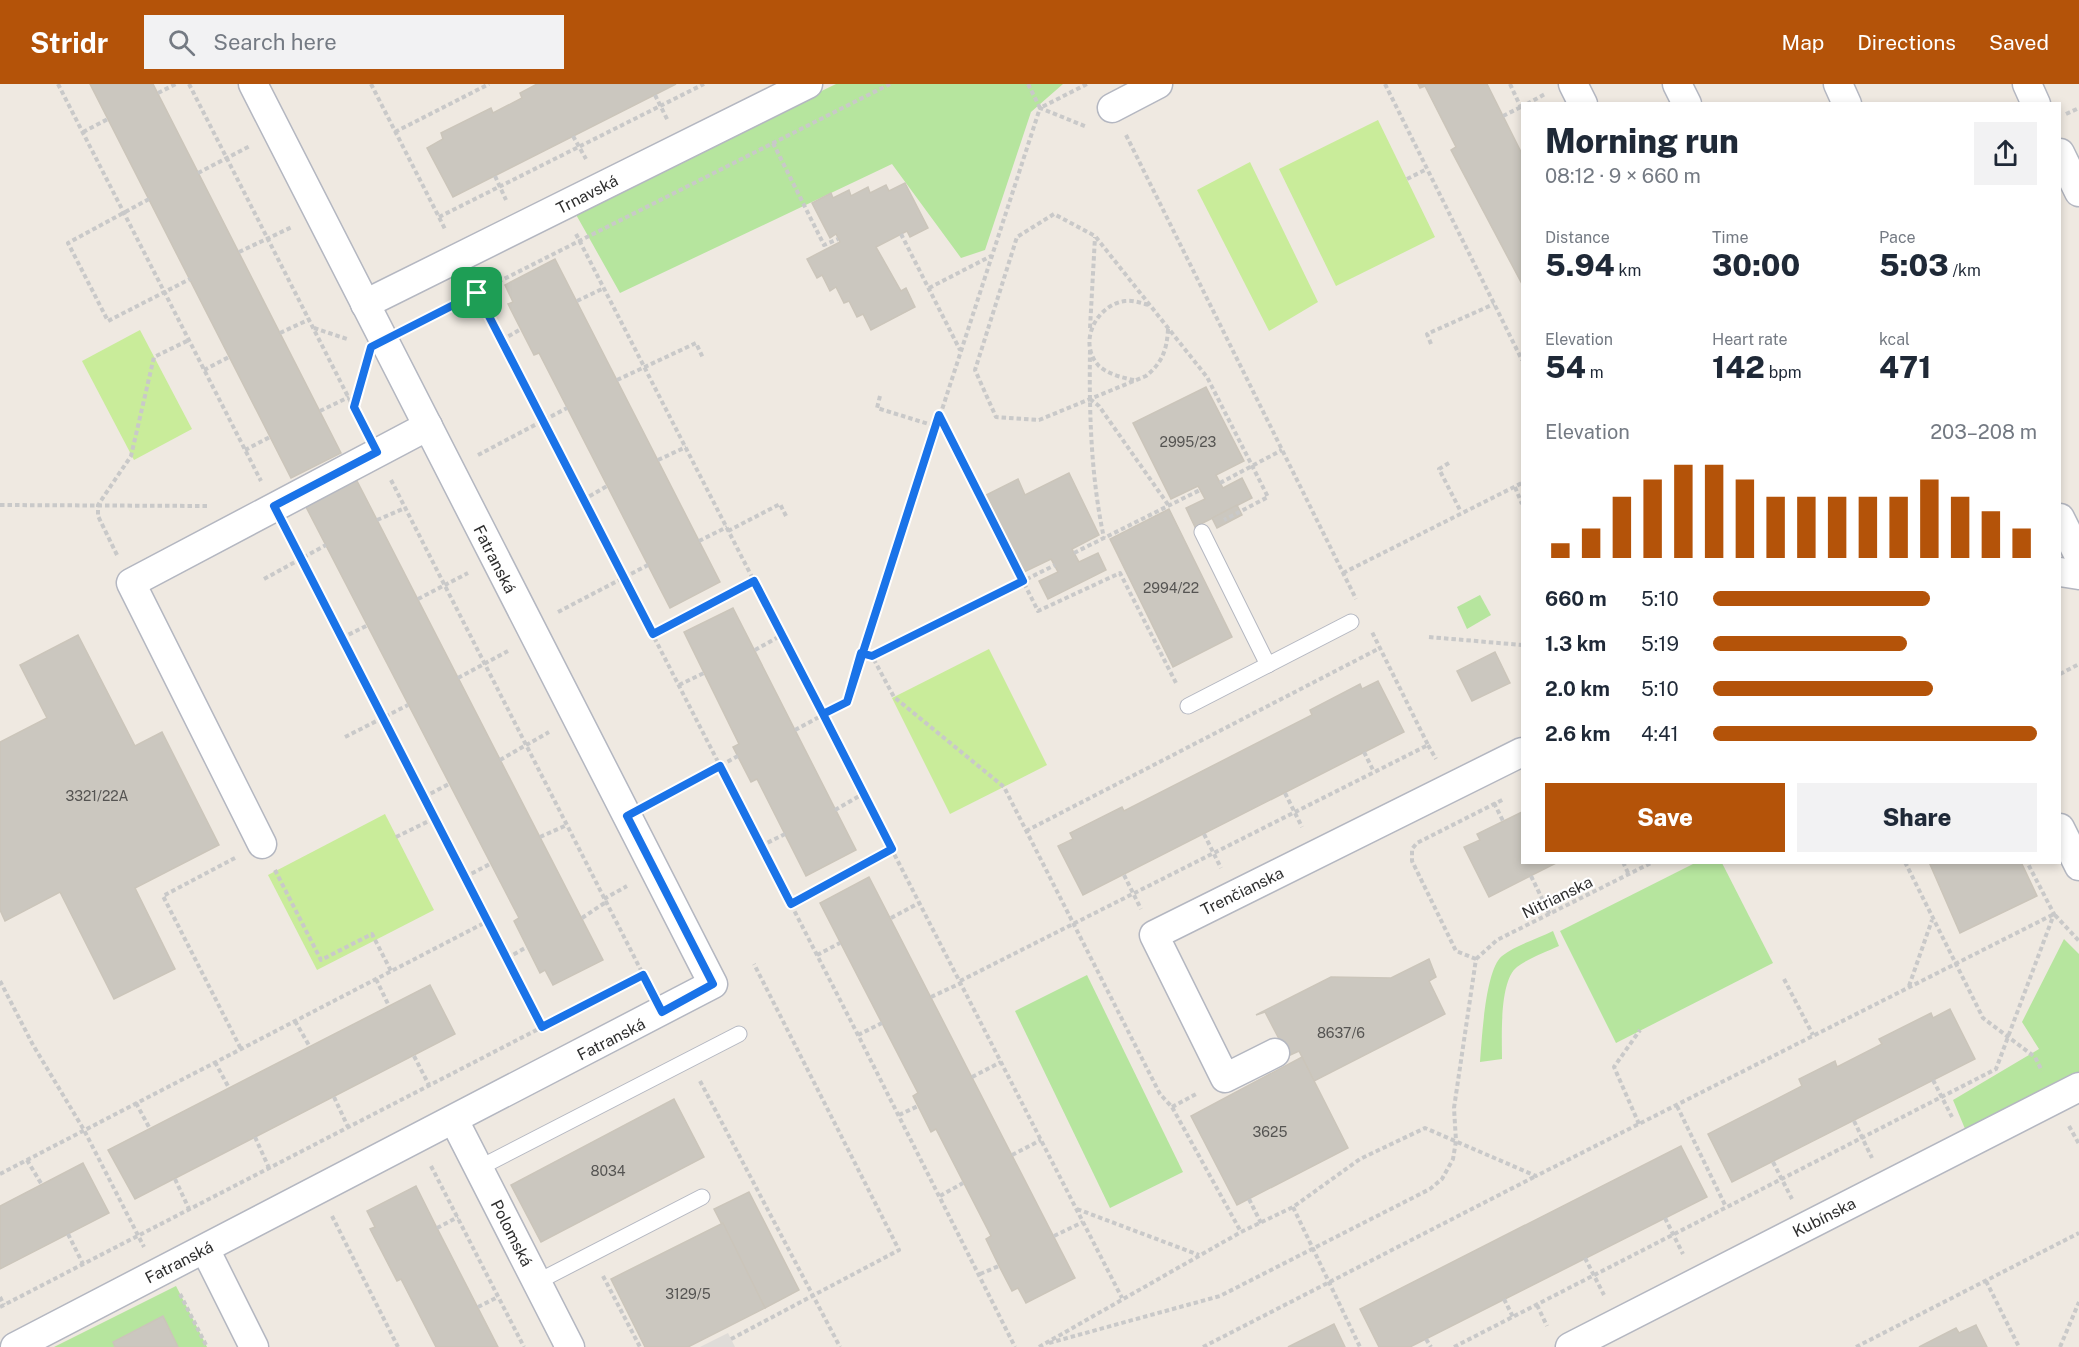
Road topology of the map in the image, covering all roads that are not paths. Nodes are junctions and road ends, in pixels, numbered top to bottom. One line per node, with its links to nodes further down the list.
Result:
1 (253, 84): 13 (street, Fatranská)
2 (808, 84): 13 (street, Trnavská)
3 (1158, 84): 10 (street)
4 (1573, 84): 7 (street)
5 (1838, 84): 8 (street)
6 (2027, 84): 9 (street)
7 (1582, 102)
8 (1846, 102)
9 (2035, 102)
10 (1112, 108)
11 (2061, 155): 12 (street)
12 (2079, 192)
13 (365, 304): 14 (street, Fatranská)
14 (428, 426): 25 (street); 30 (street, Fatranská)
15 (2061, 520): 17 (street)
16 (1202, 532): 21 (lane)
17 (2079, 556)
18 (2061, 572): 19 (street)
19 (2079, 575)
20 (1351, 622): 21 (lane)
21 (1268, 665): 22 (lane)
22 (1188, 706)
23 (1521, 752): 28 (street, Trenčianska)
24 (2061, 830): 26 (street)
25 (261, 844)
26 (2079, 867)
27 (739, 1034): 31 (lane)
28 (1275, 1053)
29 (2079, 1087): 38 (street, Kubínska)
30 (454, 1120): 31 (street, Polomská); 33 (street, Fatranská)
31 (479, 1168): 34 (street, Polomská)
32 (702, 1197): 34 (lane)
33 (205, 1249): 35 (street, Fatranská); 36 (street)
34 (537, 1282): 37 (street, Polomská)
35 (15, 1347)
36 (254, 1347)
37 (570, 1347)
38 (1570, 1347)

